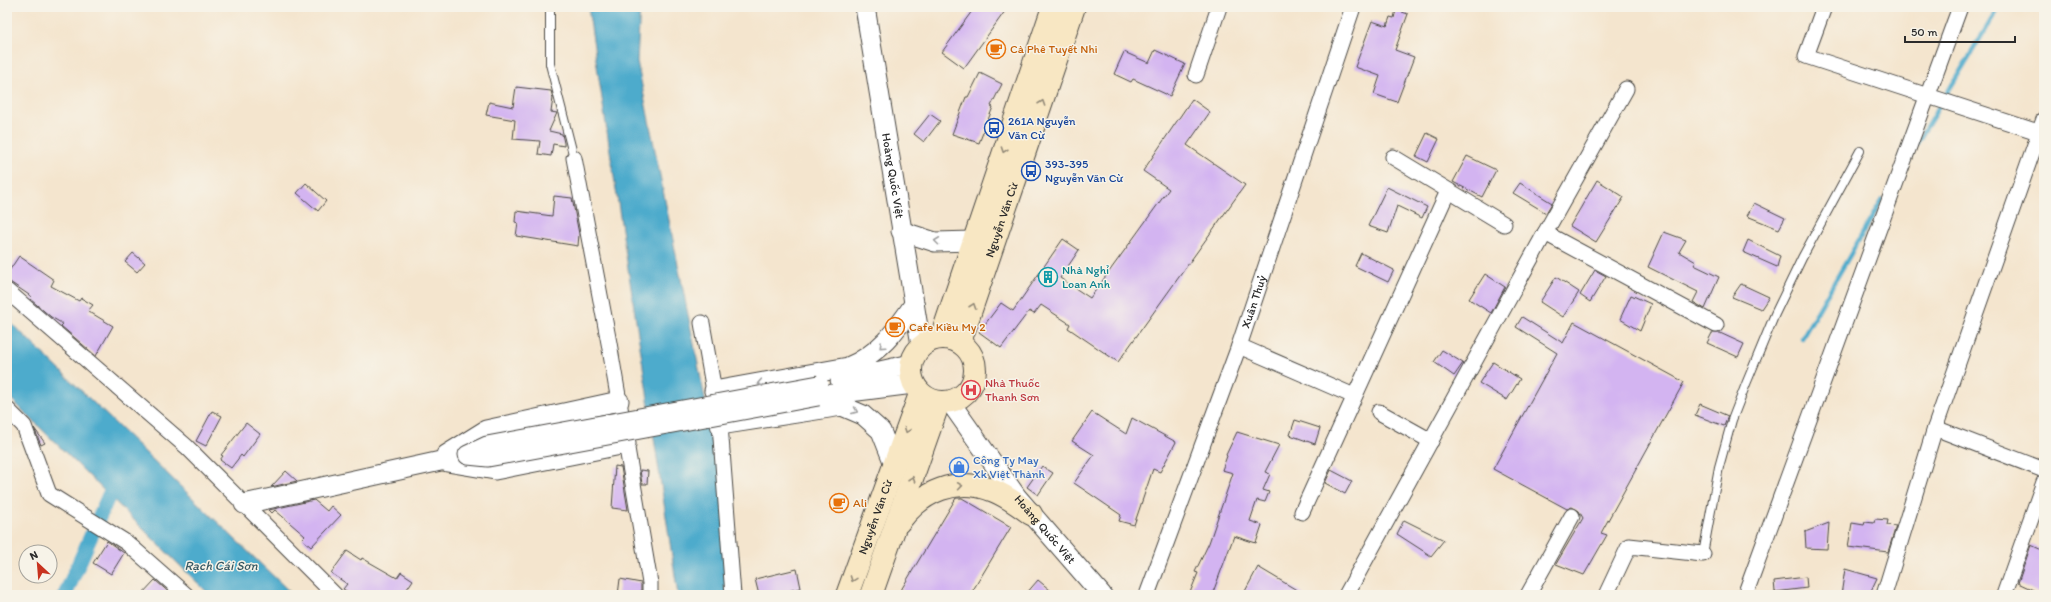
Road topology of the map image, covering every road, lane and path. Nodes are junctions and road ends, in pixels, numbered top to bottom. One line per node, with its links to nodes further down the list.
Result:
1 (550, 7): 15 (lane)
2 (865, 7): 18 (street, Hoàng Quốc Việt)
3 (1053, 7): 20 (main road, Nguyễn Văn Cừ, one-way to 20)
4 (1074, 7): 25 (main road, Nguyễn Văn Cừ, one-way to 4)
5 (1219, 7): 9 (street)
6 (1353, 7): 26 (street, Xuân Thuỷ)
7 (1824, 7): 11 (street)
8 (1960, 7): 11 (street)
9 (1196, 75)
10 (1626, 89): 19 (street)
11 (1928, 96): 12 (street); 58 (street)
12 (2042, 129): 34 (street)
13 (1860, 150): 46 (lane)
14 (1393, 157): 16 (street)
15 (574, 158): 30 (street)
16 (1448, 191): 17 (street); 29 (street)
17 (1504, 224)
18 (901, 231): 20 (street, one-way to 18); 22 (street, Hoàng Quốc Việt)
19 (1545, 232): 24 (street); 35 (street)
20 (973, 242): 25 (main road, Nguyễn Văn Cừ)
21 (7, 291): 41 (street)
22 (914, 304): 27 (street, Hoàng Quốc Việt); 28 (street, one-way to 28)
23 (702, 323): 28 (street)
24 (1716, 325)
25 (950, 340): 27 (main road); 27 (main road)
26 (1239, 346): 29 (street); 54 (street, Xuân Thuỷ)
27 (926, 382): 37 (street, bridge); 38 (main road, Nguyễn Văn Cừ, one-way to 38); 43 (street, Hoàng Quốc Việt); 45 (main road, Nguyễn Văn Cừ, one-way to 27)
28 (714, 390): 33 (street)
29 (1354, 396): 42 (street)
30 (619, 401): 36 (street); 37 (street)
31 (7, 409): 47 (street)
32 (1379, 412): 35 (street)
33 (720, 425): 38 (street, one-way to 38); 50 (street)
34 (1935, 428): 39 (street); 59 (street)
35 (1431, 441): 55 (street)
36 (626, 444): 37 (street); 49 (street)
37 (436, 461): 41 (street)
38 (894, 464): 51 (main road, Nguyễn Văn Cừ, one-way to 51)
39 (2044, 470)
40 (2044, 482): 60 (street)
41 (244, 504): 48 (street)
42 (1302, 512)
43 (1031, 514): 45 (main road, one-way to 43); 53 (street, Hoàng Quốc Việt)
44 (1572, 516): 56 (street)
45 (895, 528): 52 (main road, Nguyễn Văn Cừ)
46 (1703, 554): 57 (street)
47 (186, 595)
48 (335, 595)
49 (650, 595)
50 (733, 595)
51 (847, 595)
52 (871, 595)
53 (1102, 595)
54 (1147, 595)
55 (1346, 595)
56 (1528, 595)
57 (1606, 595)
58 (1745, 595)
59 (1884, 595)
60 (2004, 595)

